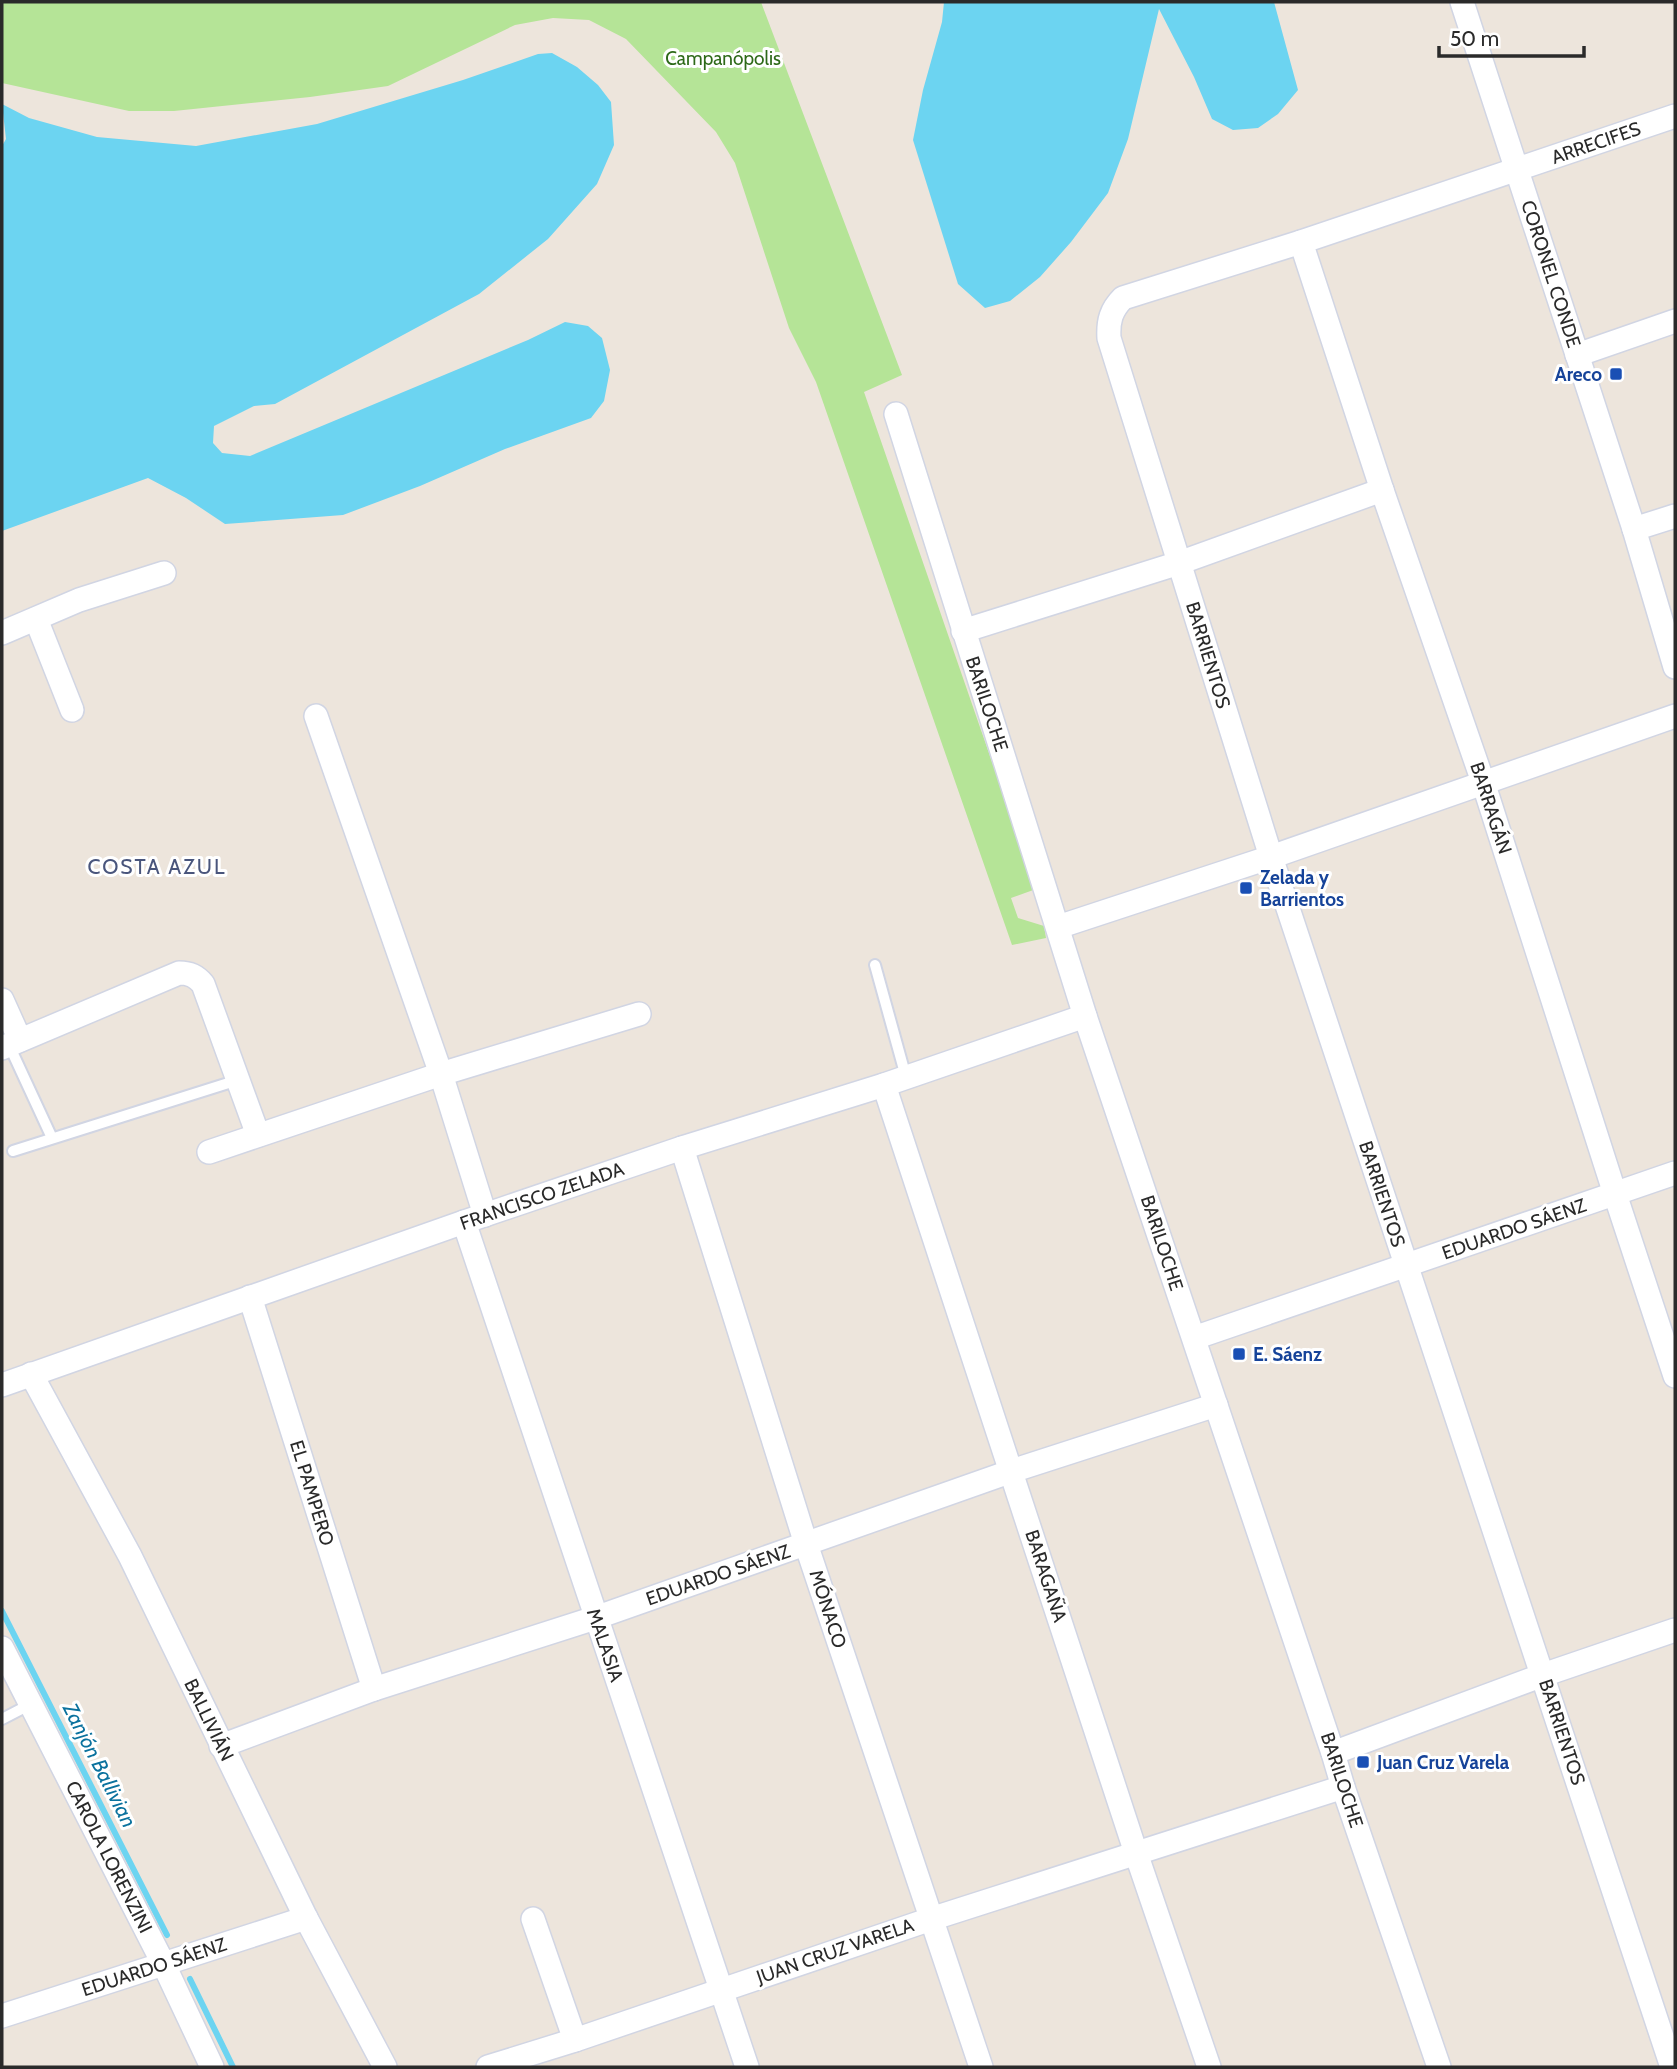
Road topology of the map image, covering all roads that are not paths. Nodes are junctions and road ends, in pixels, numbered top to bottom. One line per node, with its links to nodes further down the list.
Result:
1 (1462, 2): 3 (street, CORONEL CONDE)
2 (1675, 116): 3 (street, ARRECIFES)
3 (1517, 170): 4 (street, ARRECIFES); 7 (street, CORONEL CONDE)
4 (1301, 242): 5 (street, ARRECIFES); 9 (street, BARRAGÁN)
5 (1110, 317): 12 (street, BARRIENTOS)
6 (1675, 321): 7 (street)
7 (1577, 355): 11 (street, CORONEL CONDE)
8 (896, 414): 15 (street, BARILOCHE)
9 (1382, 490): 12 (street); 21 (street, BARRAGÁN)
10 (1675, 516): 11 (street)
11 (1634, 529): 17 (street, CORONEL CONDE)
12 (1179, 563): 15 (street); 22 (street, BARRIENTOS)
13 (164, 573): 14 (street)
14 (36, 619): 16 (street); 18 (street)
15 (963, 631): 23 (street, BARILOCHE)
16 (2, 633)
17 (1675, 667)
18 (72, 710)
19 (316, 716): 29 (street, MALASIA)
20 (1675, 716): 21 (street)
21 (1483, 782): 22 (street); 39 (street, BARRAGÁN)
22 (1271, 856): 23 (street); 41 (street, BARRIENTOS)
23 (1058, 927): 27 (street, BARILOCHE)
24 (875, 965): 30 (lane)
25 (2, 1000): 28 (street)
26 (639, 1014): 29 (street)
27 (1085, 1016): 30 (street, FRANCISCO ZELADA); 43 (street, BARILOCHE)
28 (10, 1044): 31 (street); 34 (lane)
29 (441, 1074): 33 (street); 40 (street, MALASIA)
30 (906, 1077): 32 (street, FRANCISCO ZELADA)
31 (238, 1080): 33 (street); 34 (lane)
32 (884, 1085): 35 (street, FRANCISCO ZELADA); 48 (street, BARAGAÑA)
33 (257, 1135): 37 (street)
34 (52, 1138): 36 (lane)
35 (682, 1148): 40 (street, FRANCISCO ZELADA); 49 (street, MÓNACO)
36 (13, 1151)
37 (209, 1152)
38 (1675, 1173): 39 (street, EDUARDO SÁENZ)
39 (1615, 1194): 41 (street, EDUARDO SÁENZ); 45 (street, BARRAGÁN)
40 (474, 1219): 42 (street, FRANCISCO ZELADA); 50 (street, MALASIA)
41 (1406, 1266): 43 (street, EDUARDO SÁENZ); 53 (street, BARRIENTOS)
42 (250, 1297): 44 (street, FRANCISCO ZELADA); 54 (street, EL PAMPERO)
43 (1194, 1338): 47 (street, BARILOCHE)
44 (31, 1374): 46 (street, FRANCISCO ZELADA); 57 (street, BALLIVIÁN)
45 (1675, 1376)
46 (2, 1385)
47 (1216, 1405): 48 (street, EDUARDO SÁENZ); 58 (street, BARILOCHE)
48 (1012, 1471): 49 (street, EDUARDO SÁENZ); 60 (street, BARAGAÑA)
49 (806, 1544): 50 (street, EDUARDO SÁENZ); 63 (street, MÓNACO)
50 (595, 1618): 54 (street, EDUARDO SÁENZ); 65 (street, MALASIA)
51 (1675, 1630): 53 (street)
52 (2, 1648): 55 (street, CAROLA LORENZINI)
53 (1543, 1675): 58 (street); 75 (street, BARRIENTOS)
54 (374, 1689): 57 (street, EDUARDO SÁENZ)
55 (31, 1704): 56 (lane); 64 (street, CAROLA LORENZINI)
56 (2, 1719)
57 (221, 1746): 61 (street, BALLIVIÁN)
58 (1334, 1753): 59 (street, BARILOCHE)
59 (1343, 1787): 60 (street, JUAN CRUZ VARELA); 74 (street, BARILOCHE)
60 (1136, 1853): 63 (street, JUAN CRUZ VARELA); 73 (street, BARAGAÑA)
61 (306, 1918): 64 (street, EDUARDO SÁENZ); 69 (street, BALLIVIÁN)
62 (533, 1919): 67 (street)
63 (931, 1919): 65 (street, JUAN CRUZ VARELA); 72 (street, MÓNACO)
64 (164, 1965): 66 (street, EDUARDO SÁENZ); 68 (street, CAROLA LORENZINI)
65 (721, 1989): 67 (street, JUAN CRUZ VARELA); 71 (street, MALASIA)
66 (2, 2016)
67 (575, 2040): 70 (street, JUAN CRUZ VARELA)
68 (212, 2067)
69 (385, 2067)
70 (488, 2067)
71 (747, 2067)
72 (981, 2067)
73 (1209, 2067)
74 (1439, 2067)
75 (1672, 2067)

